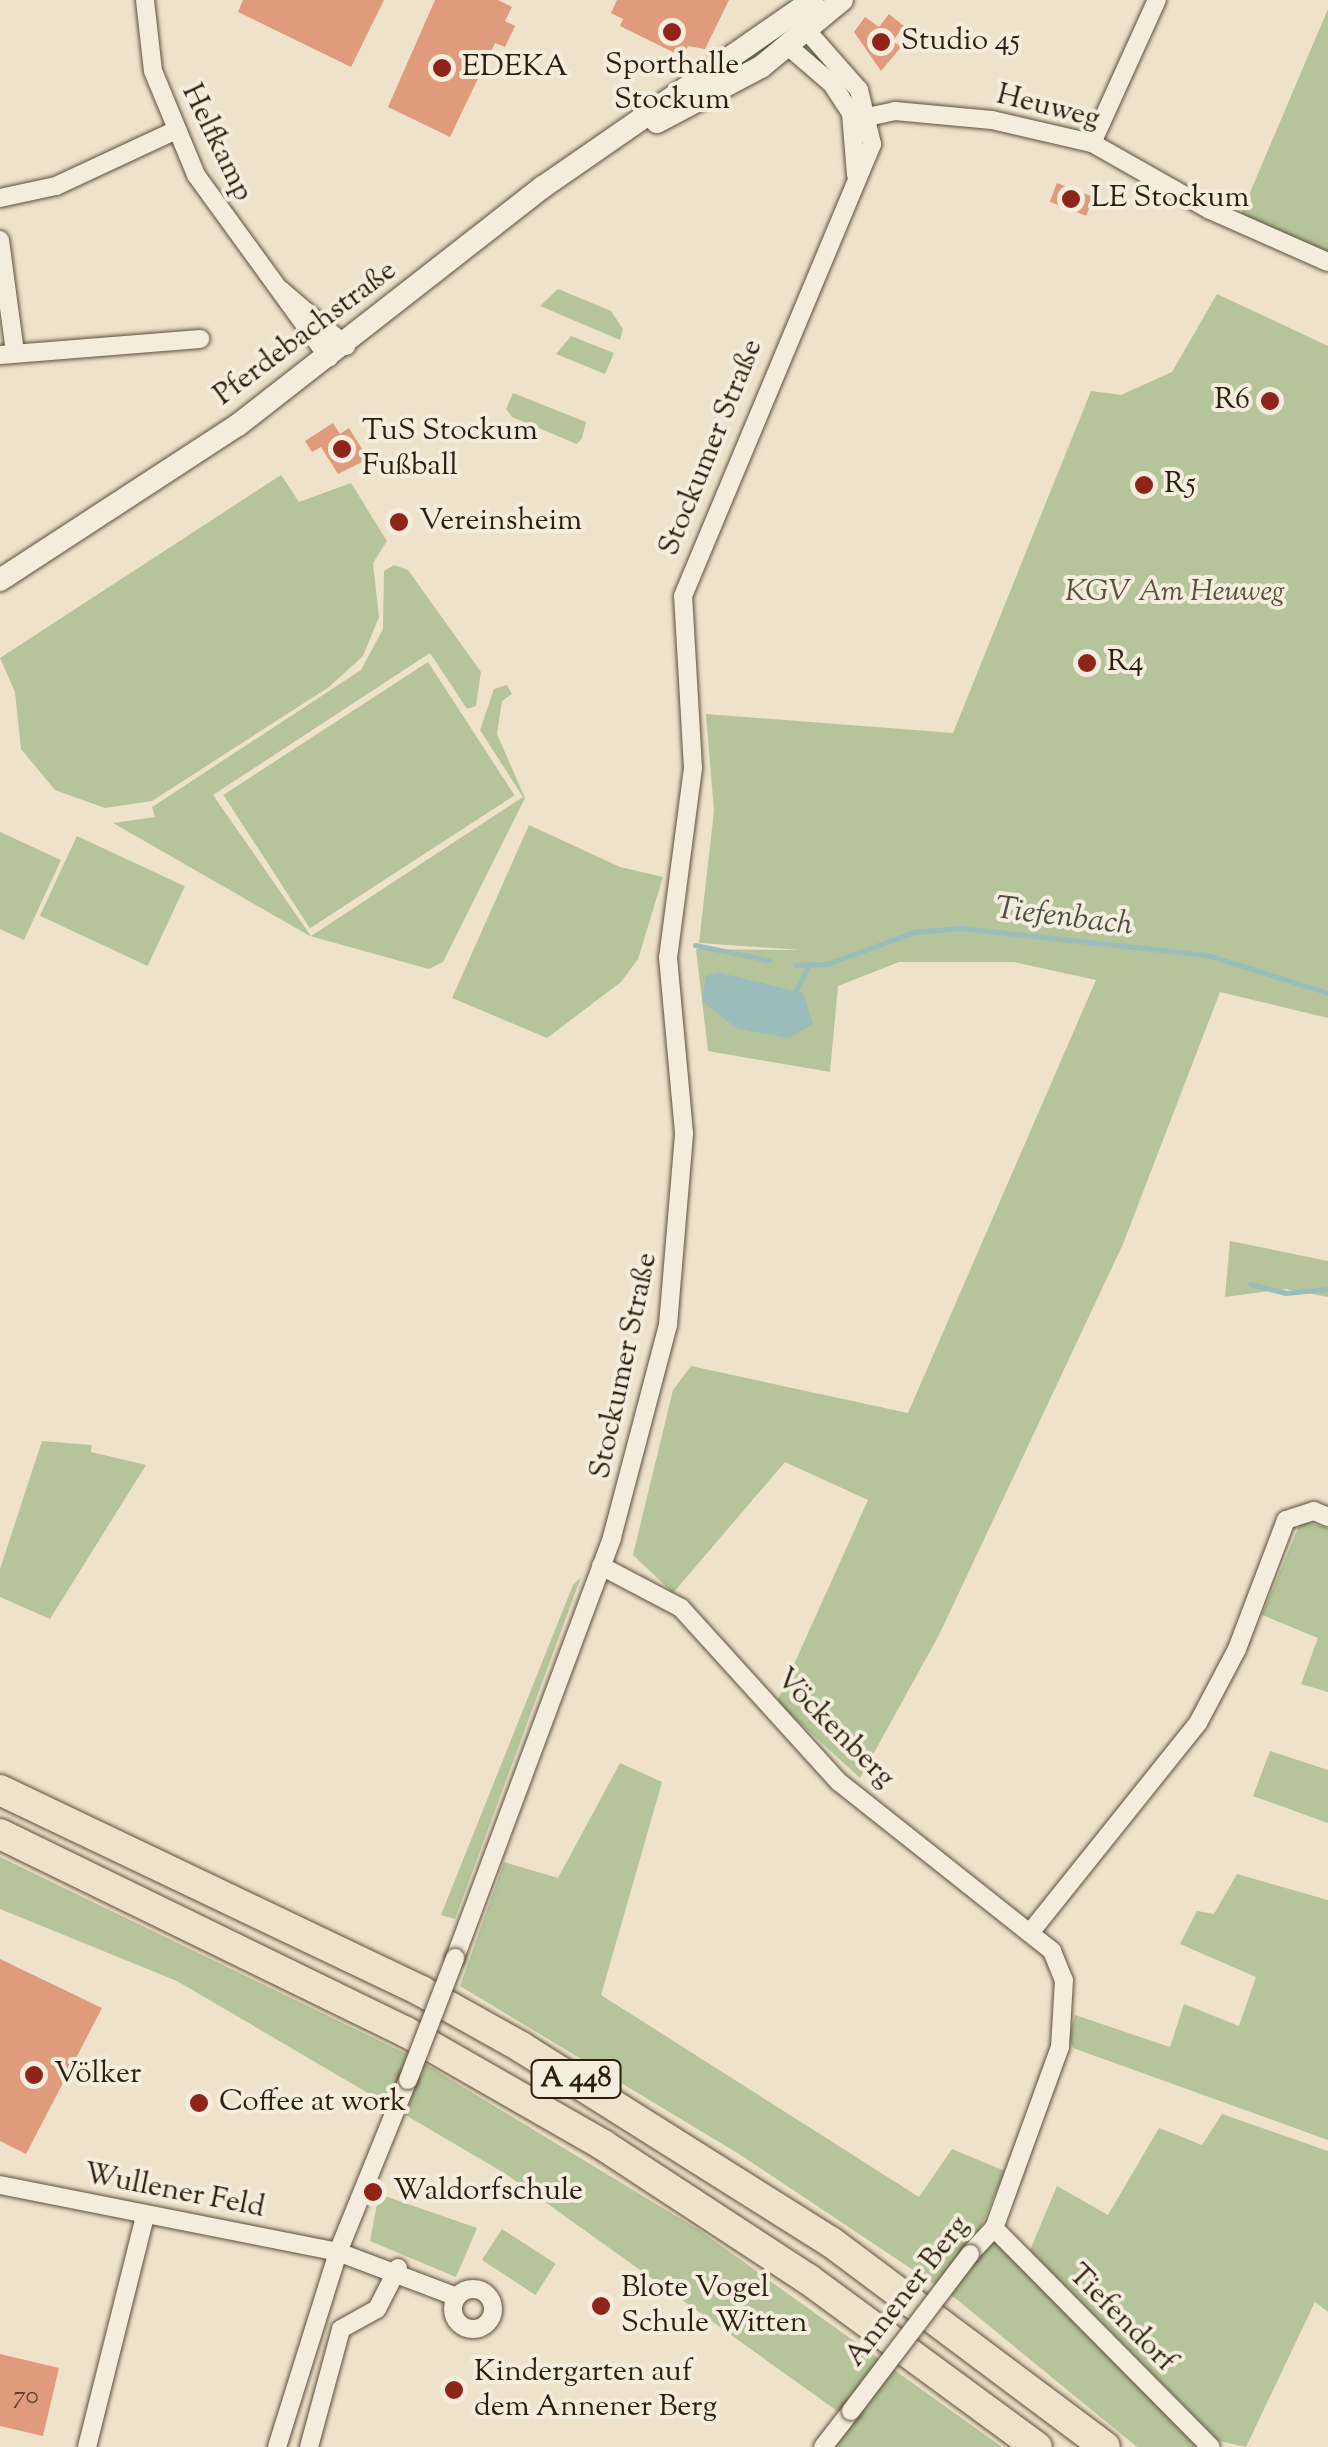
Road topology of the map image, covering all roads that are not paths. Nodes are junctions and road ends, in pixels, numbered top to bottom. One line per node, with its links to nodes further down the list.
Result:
1 (145, 0): 7 (street, Helfkamp)
2 (812, 0): 5 (main road, Pferdebachstraße)
3 (842, 0): 5 (main road, Pferdebachstraße)
4 (1157, 0): 9 (street)
5 (794, 35): 6 (street); 8 (street, Stockumer Straße); 15 (main road, Pferdebachstraße)
6 (872, 116): 8 (street); 9 (street, Heuweg); 10 (street, Stockumer Straße)
7 (174, 131): 11 (street); 15 (street, Helfkamp)
8 (855, 132): 10 (street, Stockumer Straße)
9 (1092, 143): 13 (street, Heuweg)
10 (856, 176): 19 (street, Stockumer Straße)
11 (0, 198)
12 (0, 240): 16 (street)
13 (1328, 262)
14 (200, 339): 16 (street)
15 (338, 352): 17 (main road, Pferdebachstraße)
16 (8, 354)
17 (0, 580)
18 (1328, 1517): 22 (street)
19 (602, 1566): 22 (street, Vöckenberg); 27 (street, Stockumer Straße, bridge)
20 (0, 1790): 35 (highway, A 448)
21 (0, 1834): 34 (highway, A 448)
22 (1033, 1929): 23 (street, Vöckenberg)
23 (1060, 2047): 26 (street, Annener Berg)
24 (0, 2184): 25 (street, Wullener Feld)
25 (146, 2216): 27 (street, Wullener Feld); 30 (street)
26 (994, 2228): 33 (street, Annener Berg, bridge); 36 (street, Tiefendorf)
27 (338, 2252): 28 (street); 31 (street, Stockumer Straße)
28 (398, 2268): 29 (street); 32 (street)
29 (457, 2297)
30 (88, 2447)
31 (277, 2447)
32 (310, 2447)
33 (824, 2447)
34 (1037, 2447)
35 (1106, 2447)
36 (1210, 2447)

